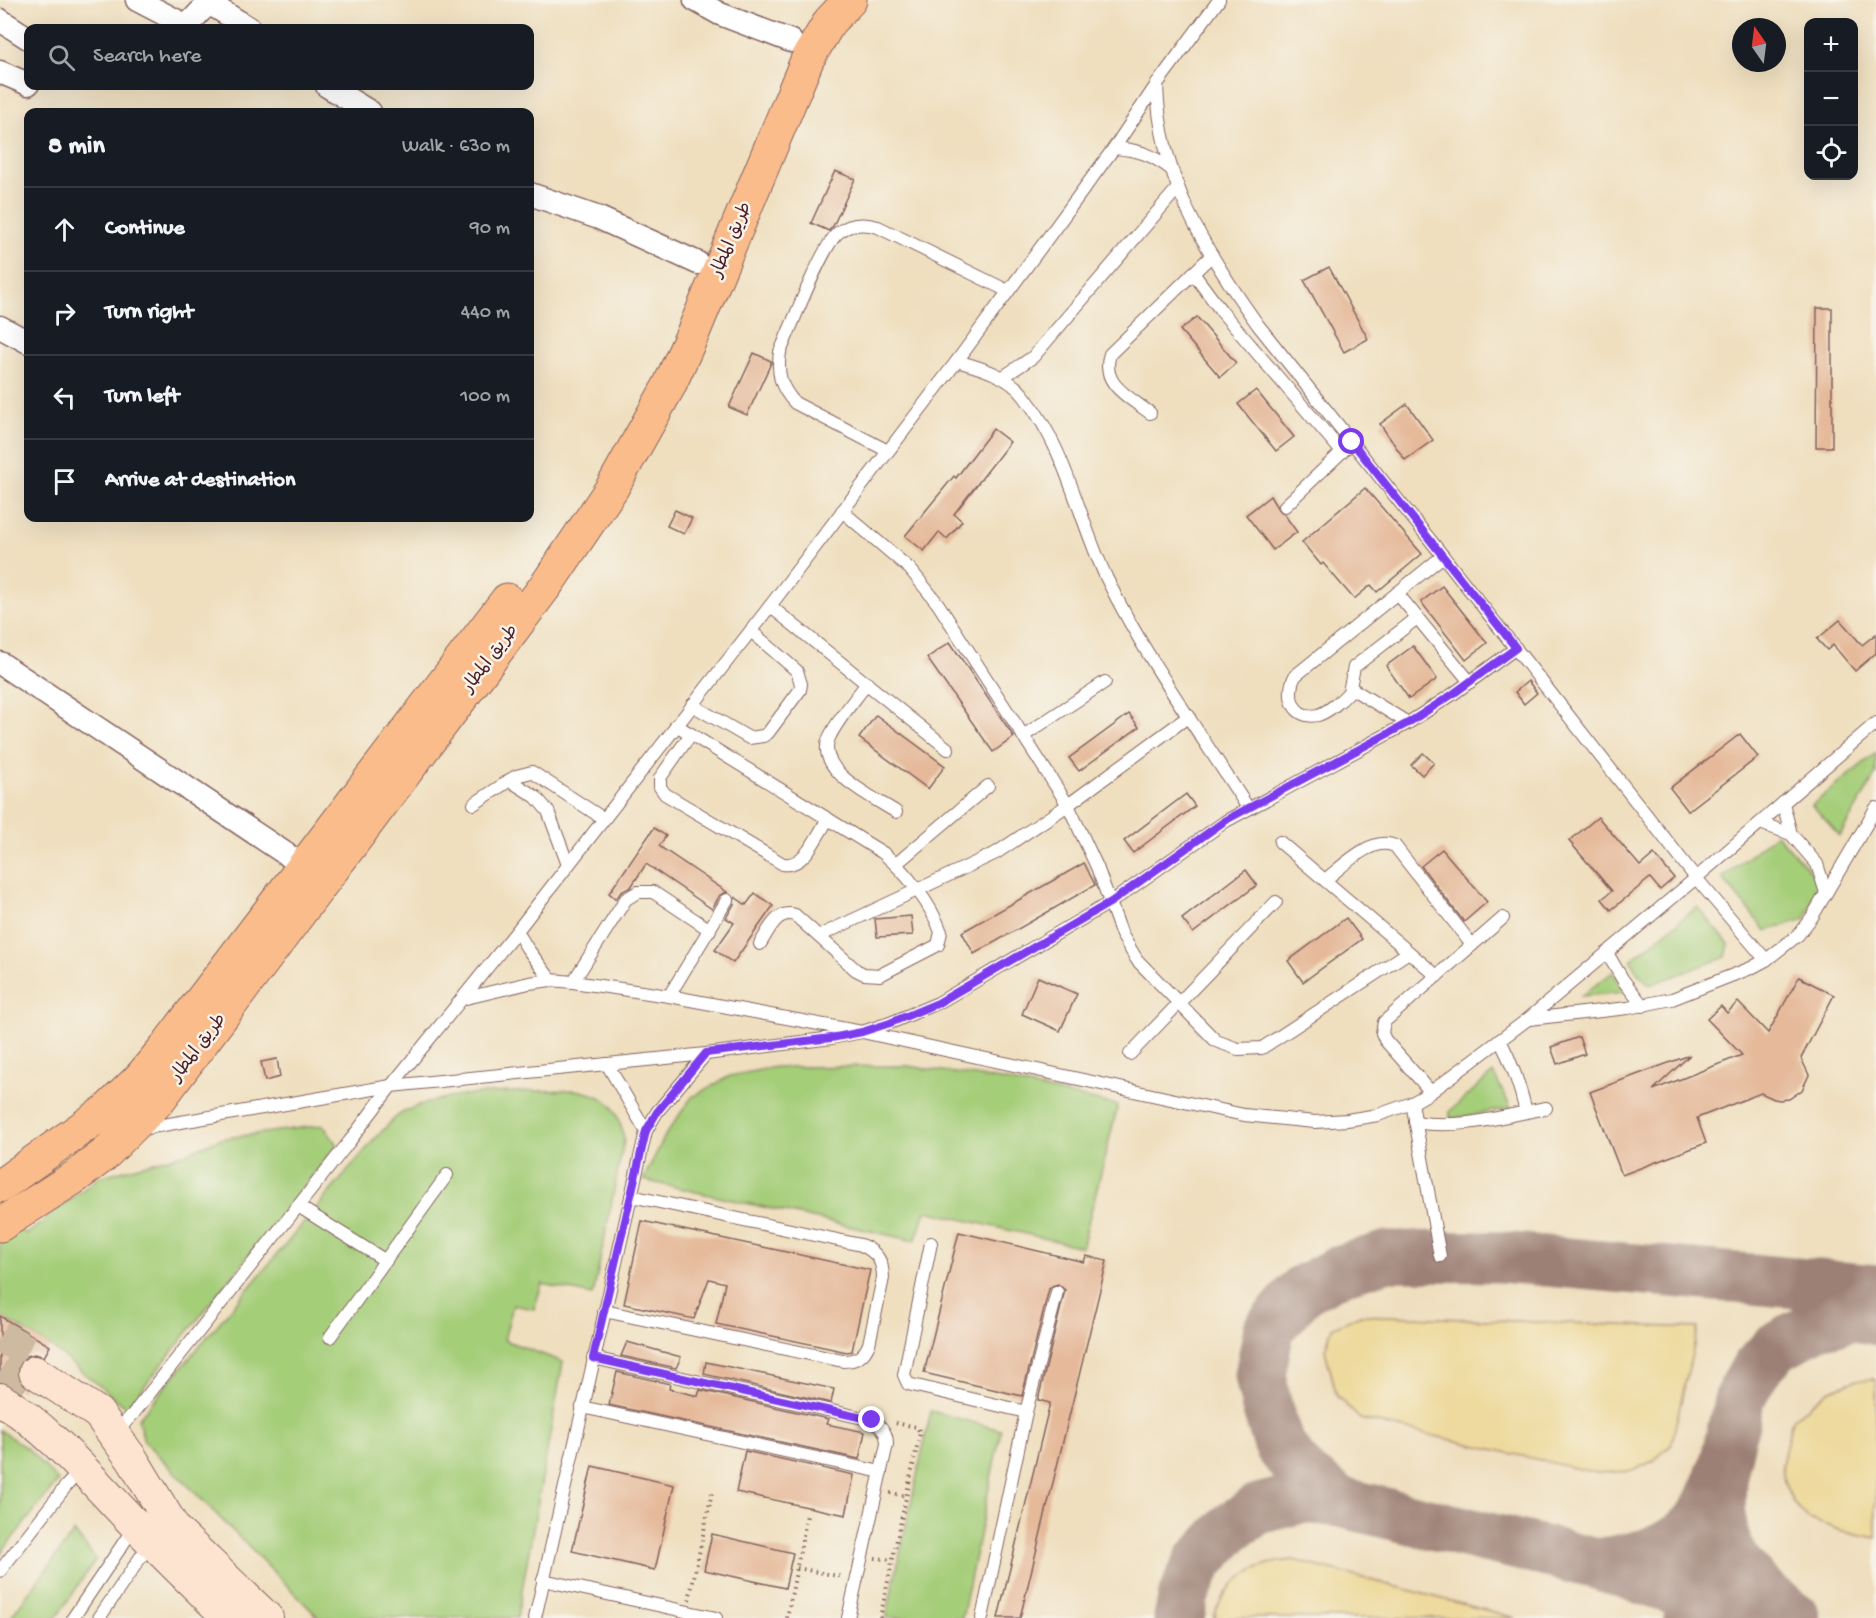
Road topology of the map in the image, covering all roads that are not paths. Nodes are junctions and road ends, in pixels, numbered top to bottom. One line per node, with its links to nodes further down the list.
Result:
1 (137, 0): 7 (street)
2 (694, 0): 11 (street)
3 (820, 0): 11 (main road, طريق المطار)
4 (850, 0): 16 (main road, طريق المطار)
5 (1219, 0): 14 (lane)
6 (0, 20): 10 (street)
7 (183, 24)
8 (187, 24): 9 (street)
9 (243, 24)
10 (24, 35)
11 (791, 41): 16 (main road, طريق المطار)
12 (0, 72): 13 (street)
13 (24, 82)
14 (1157, 84): 18 (lane); 19 (lane)
15 (334, 90): 17 (street)
16 (779, 99): 23 (main road, طريق المطار); 109 (main road, طريق المطار)
17 (363, 108)
18 (1114, 148): 19 (lane); 25 (lane)
19 (1172, 169): 20 (lane)
20 (1177, 189): 22 (lane); 29 (lane)
21 (534, 195): 23 (street)
22 (1212, 255): 24 (lane); 31 (lane)
23 (698, 263): 72 (main road, طريق المطار)
24 (1194, 273): 30 (lane); 33 (lane)
25 (1008, 291): 28 (lane); 32 (lane)
26 (0, 327): 27 (street)
27 (24, 340)
28 (957, 361): 29 (lane); 32 (lane)
29 (1003, 377): 48 (lane)
30 (1150, 413)
31 (1352, 442): 33 (lane); 36 (lane)
32 (888, 450): 35 (lane)
33 (1342, 452): 34 (lane)
34 (1285, 506)
35 (842, 511): 38 (lane); 53 (lane)
36 (1443, 556): 37 (lane); 41 (lane)
37 (1396, 594): 39 (lane); 46 (lane)
38 (770, 606): 40 (lane); 45 (lane)
39 (1417, 618): 44 (lane); 46 (lane)
40 (750, 631): 47 (lane); 47 (lane)
41 (1516, 648): 44 (lane); 75 (lane)
42 (0, 663): 72 (street)
43 (1104, 682): 53 (lane)
44 (1470, 682): 49 (lane)
45 (867, 683): 54 (lane); 64 (lane)
46 (1351, 688): 49 (lane)
47 (692, 705): 51 (lane)
48 (1189, 716): 61 (lane); 62 (lane)
49 (1408, 723): 62 (lane)
50 (1876, 723): 59 (lane)
51 (676, 725): 52 (lane); 65 (lane)
52 (691, 734): 66 (lane); 66 (lane)
53 (1023, 736): 61 (lane)
54 (948, 749)
55 (509, 780): 57 (lane); 58 (lane); 60 (lane)
56 (988, 786): 70 (lane)
57 (557, 788): 58 (lane); 65 (lane)
58 (543, 803): 73 (lane)
59 (1783, 803): 67 (lane); 68 (lane)
60 (474, 804)
61 (1068, 806): 77 (lane); 80 (lane)
62 (1248, 808): 80 (lane)
63 (1876, 808): 74 (lane)
64 (896, 812)
65 (604, 819): 73 (lane)
66 (828, 819): 70 (lane)
67 (1760, 823): 68 (lane); 75 (lane)
68 (1791, 834): 71 (lane)
69 (1280, 842): 76 (lane)
70 (896, 864): 77 (lane)
71 (1817, 864): 74 (lane); 78 (lane)
72 (304, 866): 109 (main road, طريق المطار)
73 (568, 866): 84 (lane)
74 (1841, 869): 78 (lane)
75 (1696, 878): 89 (lane); 90 (lane)
76 (1325, 880): 87 (lane); 88 (lane)
77 (917, 890): 85 (lane); 85 (lane)
78 (1826, 893): 90 (lane)
79 (728, 900): 83 (lane)
80 (1111, 902): 96 (lane); 99 (lane)
81 (1276, 902): 96 (lane)
82 (1503, 918): 87 (lane)
83 (710, 930): 93 (lane); 94 (lane)
84 (517, 931): 92 (lane); 95 (lane)
85 (819, 936): 86 (lane)
86 (760, 944)
87 (1472, 945): 91 (lane)
88 (1409, 952): 91 (lane); 96 (lane)
89 (1606, 953): 97 (lane); 98 (lane)
90 (1766, 960): 97 (lane)
91 (1437, 976): 105 (lane)
92 (551, 980): 93 (lane); 95 (lane)
93 (573, 982): 94 (lane)
94 (669, 996): 99 (lane)
95 (462, 999): 104 (lane)
96 (1179, 1003): 102 (lane)
97 (1643, 1006): 98 (lane)
98 (1528, 1019): 100 (lane)
99 (862, 1032): 101 (lane); 106 (lane)
100 (1500, 1040): 105 (lane); 108 (lane)
101 (706, 1053): 103 (lane); 111 (lane)
102 (1130, 1054)
103 (607, 1064): 104 (lane); 111 (lane)
104 (391, 1086): 109 (lane); 115 (lane)
105 (1431, 1092): 106 (lane)
106 (1412, 1103): 110 (lane)
107 (1546, 1108): 108 (lane)
108 (1526, 1112): 110 (lane)
109 (119, 1120): 113 (main road, طريق المطار); 116 (main road, طريق المطار)
110 (1415, 1122): 118 (lane)
111 (646, 1131): 114 (lane)
112 (447, 1175): 119 (lane)
113 (0, 1186)
114 (631, 1196): 121 (lane); 121 (lane)
115 (298, 1206): 119 (lane); 127 (lane)
116 (0, 1225)
117 (931, 1243): 126 (lane)
118 (1440, 1256)
119 (386, 1261): 122 (lane)
120 (1057, 1292): 126 (lane)
121 (604, 1311): 123 (lane)
122 (330, 1337)
123 (593, 1358): 125 (lane); 129 (lane)
124 (26, 1379): 127 (street); 128 (street)
125 (582, 1407): 129 (lane); 132 (lane)
126 (1026, 1412): 140 (lane)
127 (114, 1435): 128 (street); 136 (street)
128 (82, 1469): 130 (street); 131 (lane)
129 (881, 1472): 139 (lane)
130 (143, 1534): 133 (lane); 134 (lane); 135 (street)
131 (0, 1571)
132 (543, 1580): 137 (lane); 138 (lane)
133 (73, 1618)
134 (99, 1618)
135 (229, 1618)
136 (267, 1618)
137 (534, 1618)
138 (716, 1618)
139 (848, 1618)
140 (982, 1618)

